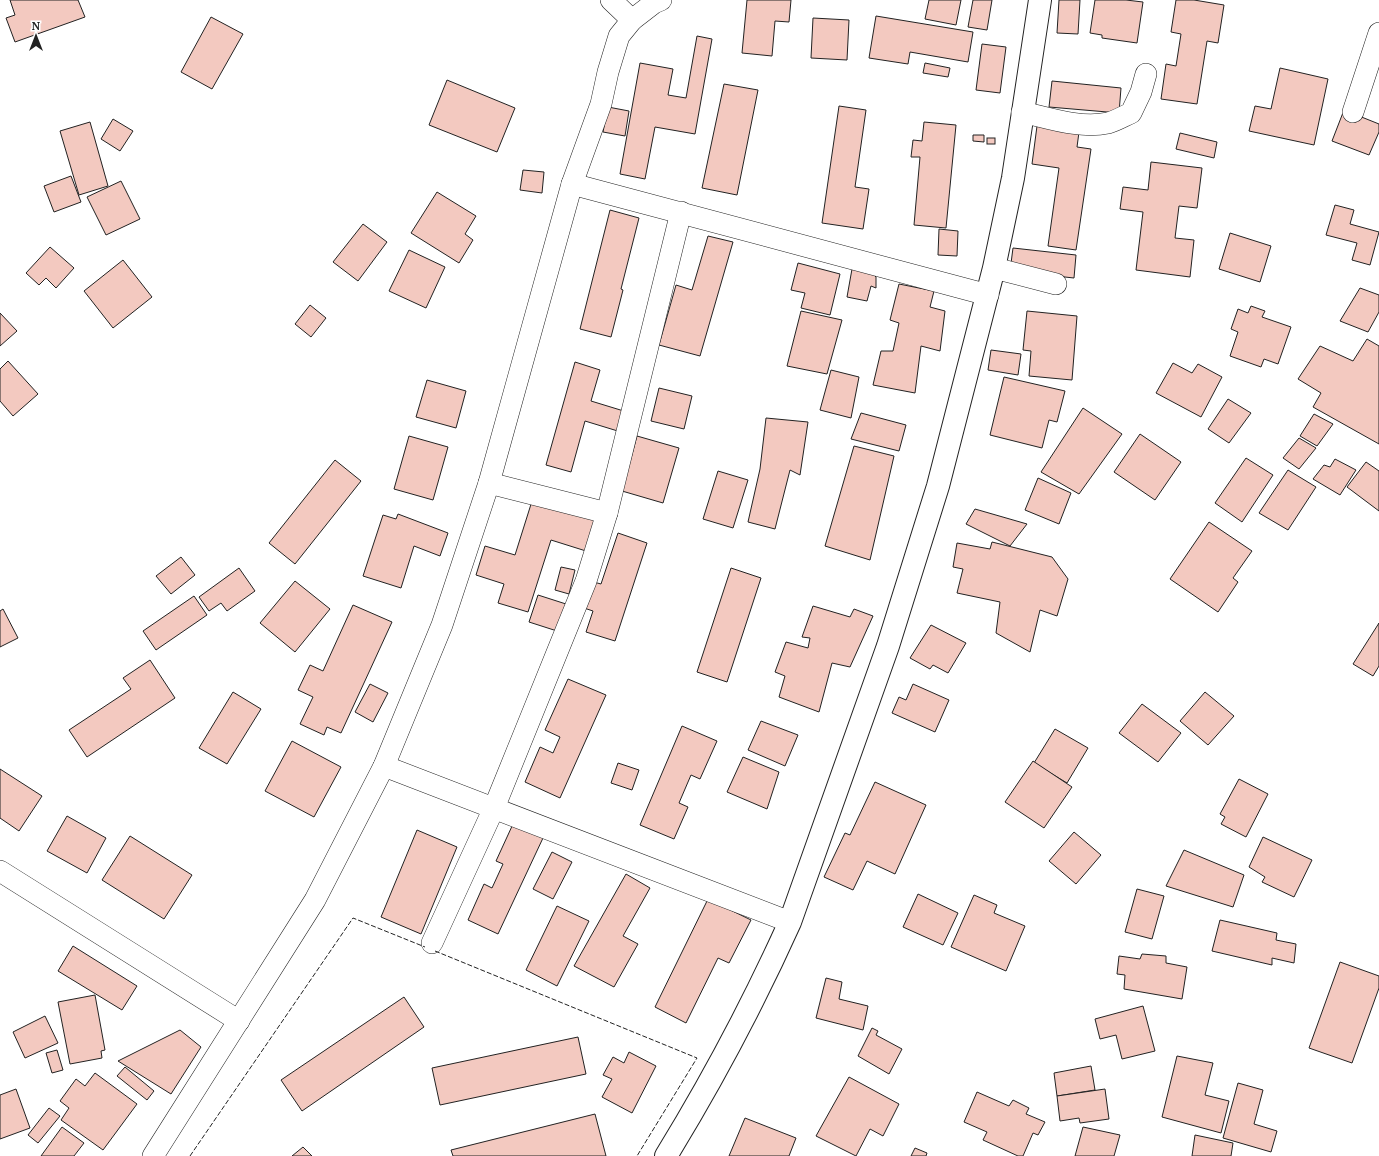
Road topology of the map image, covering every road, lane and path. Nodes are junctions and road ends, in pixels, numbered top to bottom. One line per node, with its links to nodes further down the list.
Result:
1 (611, 0): 4 (street)
2 (661, 0): 4 (street)
3 (1040, 0): 7 (street)
4 (632, 20): 9 (street)
5 (1379, 34): 8 (street)
6 (1146, 74): 7 (street)
7 (1022, 112): 11 (street)
8 (1353, 112)
9 (572, 184): 10 (street); 14 (street)
10 (681, 212): 13 (street); 15 (street)
11 (994, 268): 12 (street); 13 (street)
12 (1056, 284)
13 (988, 295): 19 (street)
14 (489, 482): 15 (street); 16 (street)
15 (607, 512): 17 (street)
16 (384, 766): 17 (street); 21 (street)
17 (494, 808): 19 (street); 20 (street)
18 (0, 871): 21 (street)
19 (790, 922): 23 (street)
20 (432, 943)
21 (239, 1021): 22 (street)
22 (153, 1156)
23 (666, 1156)

